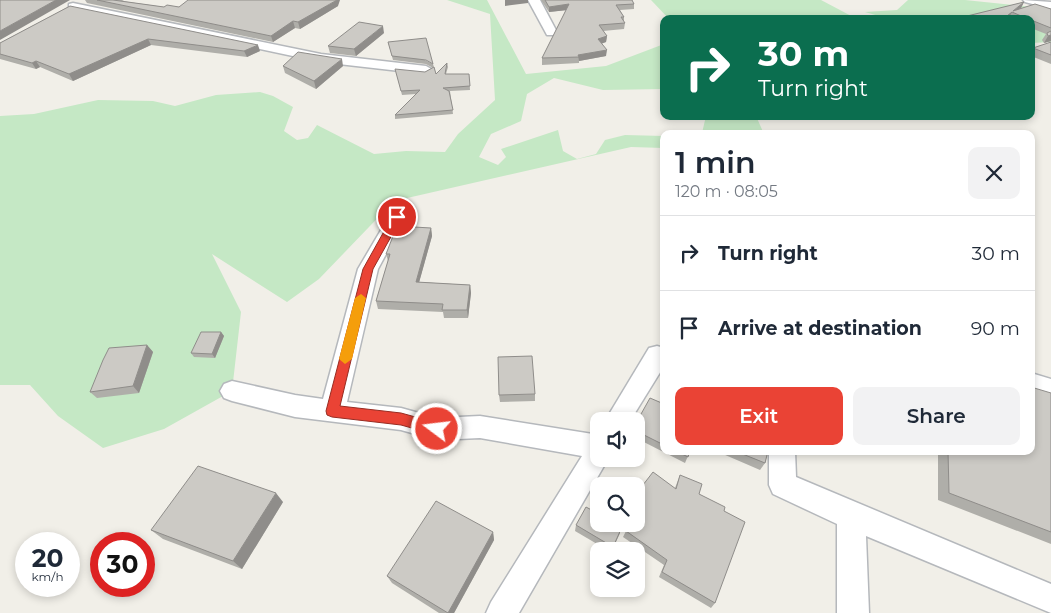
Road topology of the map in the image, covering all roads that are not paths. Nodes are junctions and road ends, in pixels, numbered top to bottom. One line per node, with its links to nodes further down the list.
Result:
1 (534, 0): 5 (street)
2 (1029, 0): 4 (street)
3 (73, 5): 6 (street)
4 (1051, 6)
5 (551, 32)
6 (426, 70)
7 (397, 217): 12 (street)
8 (660, 355): 13 (street)
9 (1035, 384): 10 (street)
10 (1051, 389)
11 (232, 391): 12 (street)
12 (332, 411): 14 (street)
13 (622, 412)
14 (590, 445)
15 (782, 455): 17 (street)
16 (590, 466): 19 (street)
17 (851, 516): 18 (street); 20 (street)
18 (1051, 599)
19 (502, 613)
20 (853, 613)

